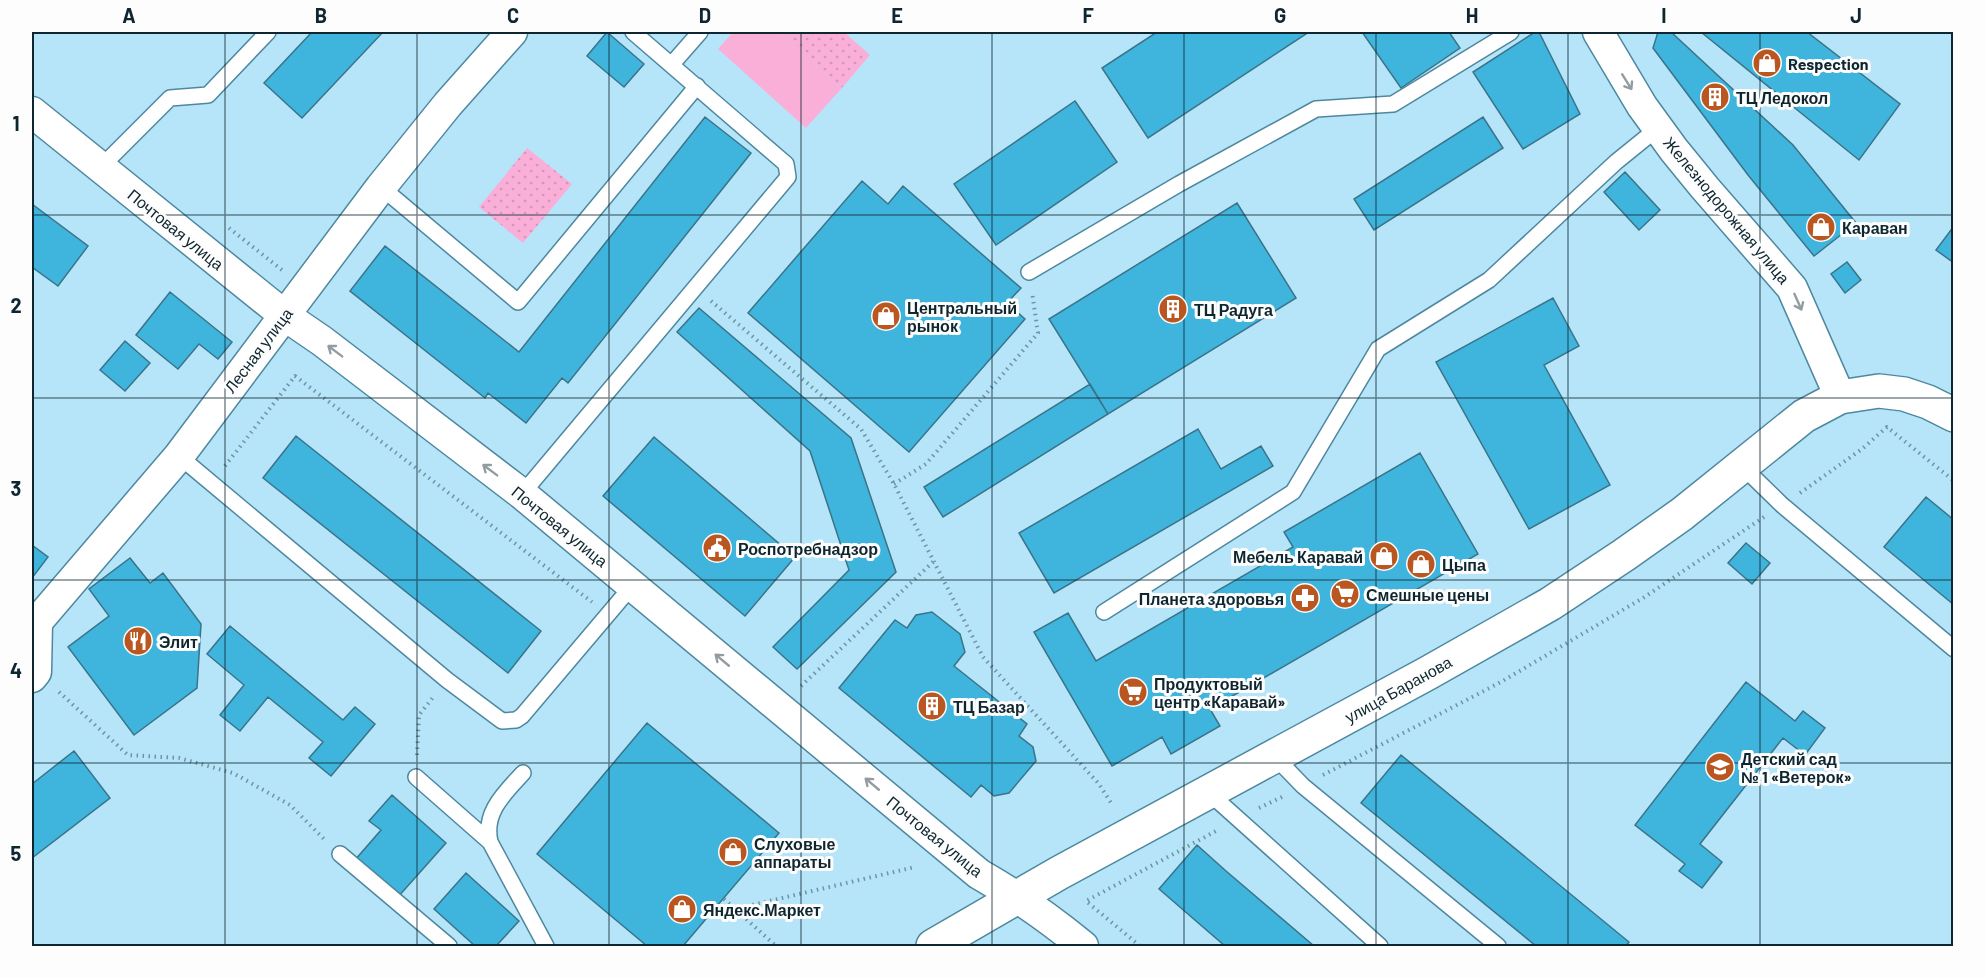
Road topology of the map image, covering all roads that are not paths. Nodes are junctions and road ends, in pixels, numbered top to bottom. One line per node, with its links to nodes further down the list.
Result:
1 (268, 32): 11 (lane)
2 (512, 32): 12 (street, Лесная улица)
3 (633, 32): 7 (lane)
4 (700, 32): 7 (lane)
5 (1511, 32): 13 (lane)
6 (1598, 32): 10 (street, Железнодорожная улица, one-way to 10)
7 (672, 64): 8 (lane)
8 (697, 86): 12 (lane); 19 (lane)
9 (32, 112): 11 (street, Почтовая улица)
10 (1658, 128): 15 (street, Железнодорожная улица, one-way to 15); 21 (lane)
11 (100, 168): 14 (street, Почтовая улица)
12 (381, 187): 14 (street, Лесная улица)
13 (1029, 272)
14 (284, 315): 17 (street, Лесная улица); 19 (street, Почтовая улица, one-way to 14)
15 (1840, 397): 16 (street, улица Баранова); 18 (street, улица Баранова)
16 (1953, 415)
17 (179, 456): 20 (lane); 23 (street, Лесная улица)
18 (1741, 465): 22 (lane); 24 (street, улица Баранова)
19 (522, 494): 20 (street, Почтовая улица)
20 (632, 586): 30 (street, Почтовая улица, one-way to 20)
21 (1104, 612)
22 (1953, 649)
23 (34, 674)
24 (1274, 756): 27 (street, улица Баранова); 36 (lane)
25 (523, 773): 28 (lane)
26 (416, 777): 28 (lane)
27 (1208, 792): 30 (street, улица Баранова); 35 (lane)
28 (490, 842): 32 (lane)
29 (340, 854): 31 (lane)
30 (1018, 897): 33 (street, улица Баранова); 34 (street, Почтовая улица)
31 (449, 946)
32 (546, 946)
33 (933, 946)
34 (1083, 946)
35 (1380, 946)
36 (1498, 946)

